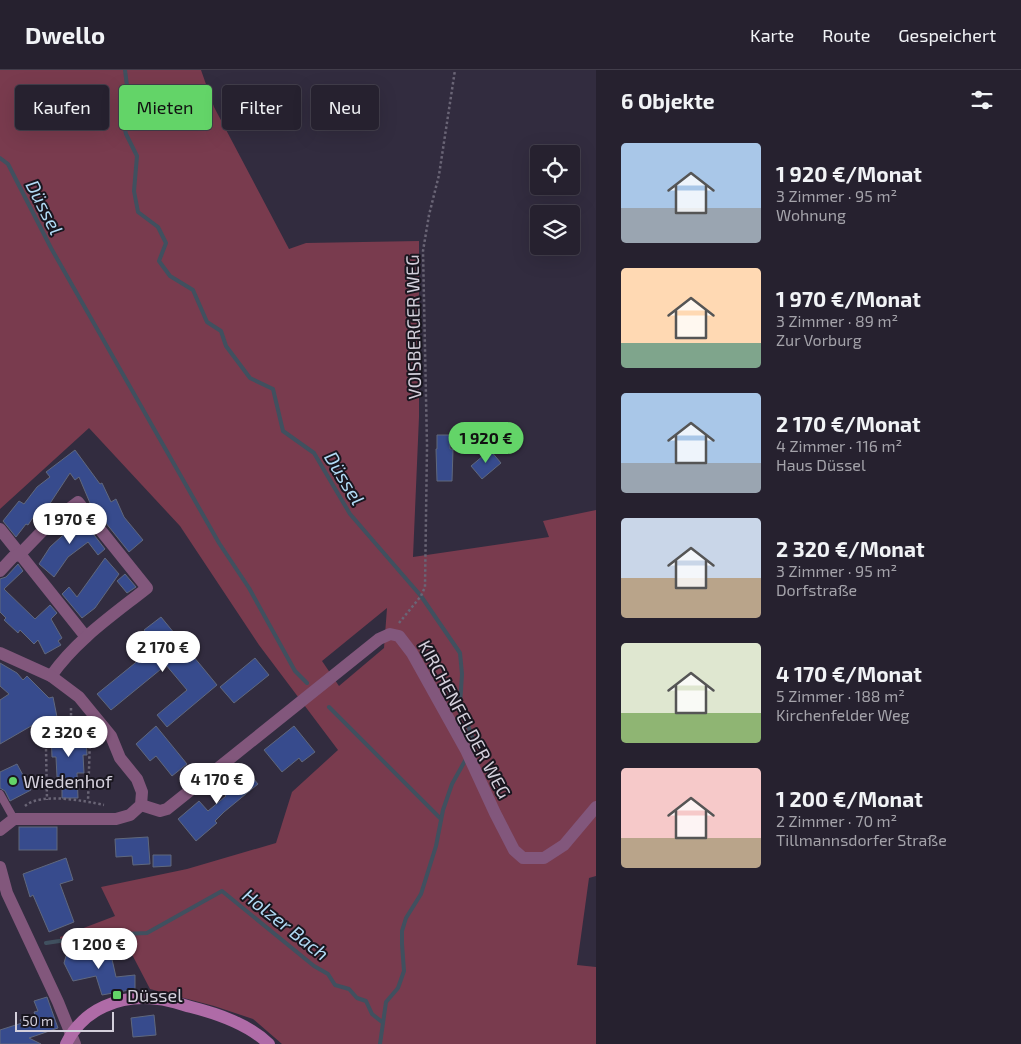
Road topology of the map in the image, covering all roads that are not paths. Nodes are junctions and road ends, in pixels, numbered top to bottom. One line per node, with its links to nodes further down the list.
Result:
1 (0, 529): 2 (street)
2 (20, 554): 3 (street); 4 (street); 4 (street)
3 (0, 571)
4 (86, 637): 6 (street)
5 (0, 653): 6 (street)
6 (51, 676): 8 (street)
7 (0, 794): 10 (lane)
8 (141, 805): 9 (street, KIRCHENFELDER WEG); 10 (street)
9 (596, 807)
10 (14, 819): 11 (street)
11 (0, 830)
12 (0, 867): 13 (street)
13 (70, 1041): 14 (main road)
14 (270, 1044)

